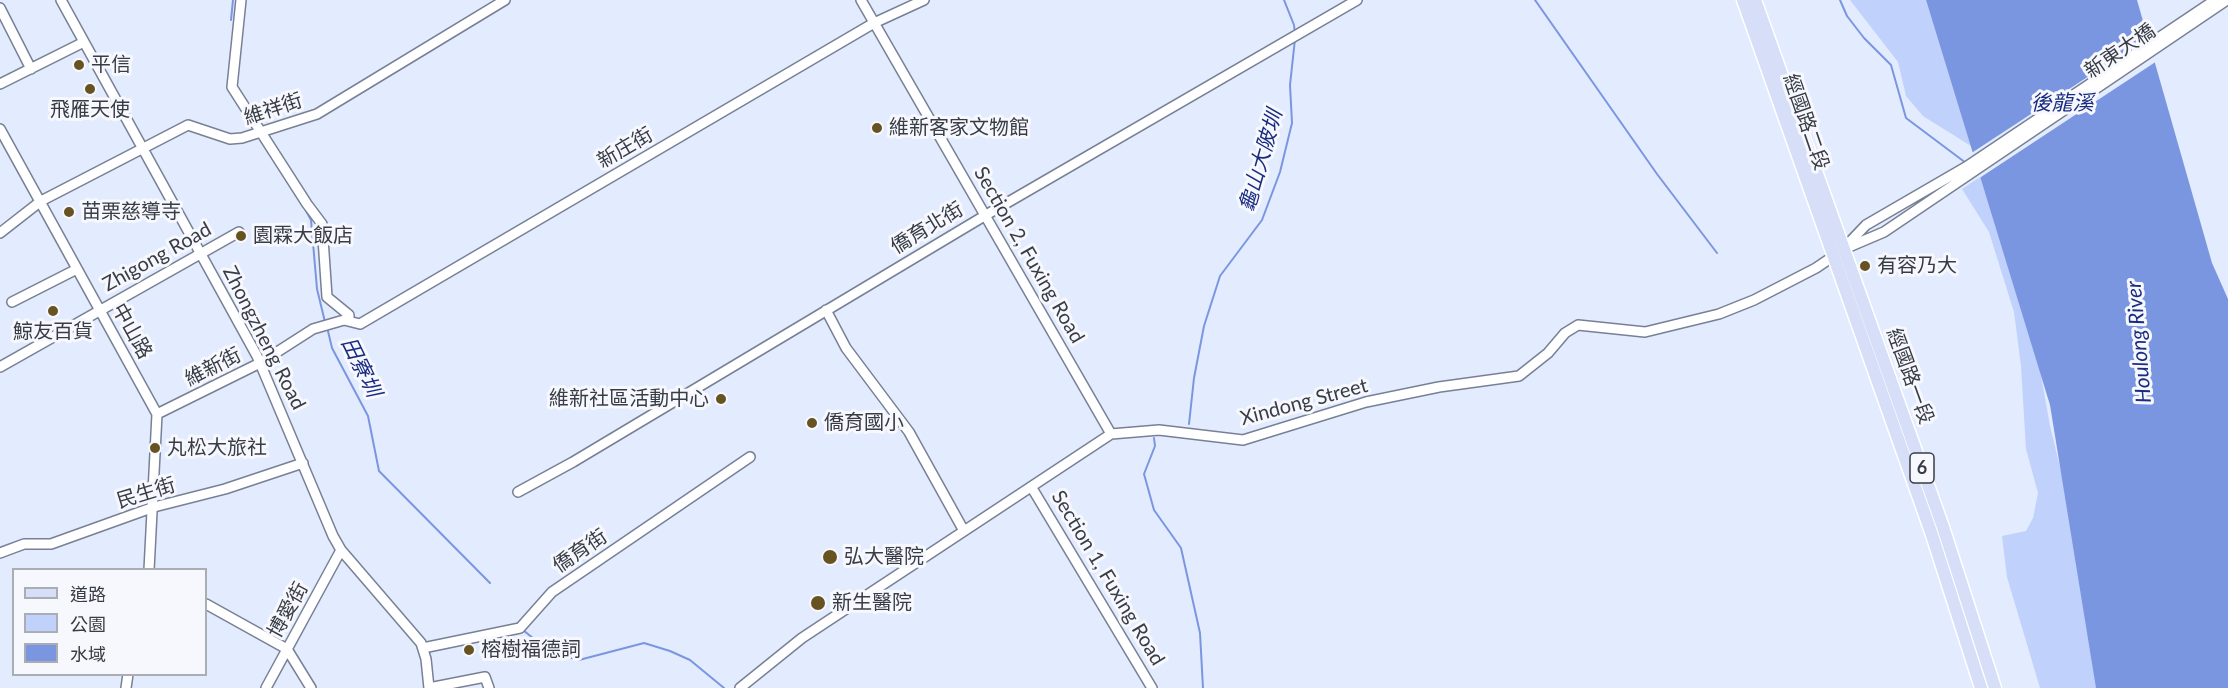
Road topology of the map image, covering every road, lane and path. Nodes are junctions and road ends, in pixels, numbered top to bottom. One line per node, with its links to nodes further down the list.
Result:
1 (60, 0): 13 (street, Zhongzheng Road)
2 (241, 0): 17 (street)
3 (505, 0): 17 (street, 維祥街)
4 (861, 0): 12 (street, Section 2, Fuxing Road)
5 (924, 0): 12 (street, 新庄街)
6 (1357, 0): 20 (street, 僑育北街)
7 (1743, 0): 25 (main road, 經國路二段 / 6)
8 (1755, 0): 23 (main road, 經國路二段 / 6)
9 (2215, 0): 23 (street, 新東大橋)
10 (2227, 0): 23 (street, 新東大橋)
11 (0, 8): 14 (street)
12 (874, 23): 20 (street, Section 2, Fuxing Road); 30 (street, 新庄街)
13 (84, 42): 14 (street); 18 (street, Zhongzheng Road)
14 (32, 69): 15 (street)
15 (0, 84)
16 (0, 129): 19 (street, 中山路)
17 (261, 130): 18 (street, 維祥街); 30 (street)
18 (141, 147): 19 (street, 維祥街); 24 (street, Zhongzheng Road)
19 (41, 201): 22 (street, 維祥街); 26 (street, 中山路)
20 (986, 215): 29 (street, 僑育北街); 34 (street, Section 2, Fuxing Road)
21 (239, 232): 24 (street, Zhigong Road)
22 (0, 233)
23 (1844, 249): 25 (street, Xindong Street); 54 (main road, 經國路一段 / 6)
24 (200, 253): 28 (street, Zhigong Road); 31 (street, Zhongzheng Road)
25 (1833, 256): 34 (street, Xindong Street); 53 (main road, 經國路一段 / 6)
26 (77, 269): 27 (street); 28 (street, 中山路)
27 (12, 302)
28 (100, 309): 32 (street, Zhigong Road); 33 (street, 中山路)
29 (826, 310): 38 (street, 僑育北街); 40 (street)
30 (347, 320): 31 (street, 維新街)
31 (260, 363): 33 (street, 維新街); 36 (street, Zhongzheng Road)
32 (0, 367)
33 (157, 414): 39 (street)
34 (1111, 434): 37 (street, Xindong Street)
35 (750, 457): 45 (street, 僑育街)
36 (303, 462): 39 (street, 民生街); 41 (street, Zhongzheng Road)
37 (1032, 488): 40 (street, Xindong Street); 52 (street, Section 1, Fuxing Road)
38 (518, 492)
39 (154, 507): 42 (street, 民生街); 43 (street)
40 (964, 531): 51 (street, Xindong Street)
41 (341, 550): 45 (street, Zhongzheng Road); 46 (street, 博愛街)
42 (0, 553)
43 (149, 568)
44 (207, 605): 46 (street)
45 (423, 648): 49 (street, Zhongzheng Road)
46 (287, 649): 47 (street, 博愛街); 48 (street)
47 (266, 688)
48 (310, 688)
49 (429, 688): 50 (street)
50 (489, 688)
51 (740, 688)
52 (1152, 688)
53 (1981, 688)
54 (1995, 688)

